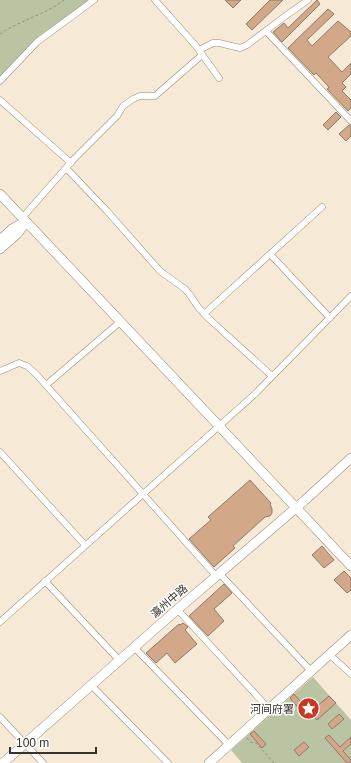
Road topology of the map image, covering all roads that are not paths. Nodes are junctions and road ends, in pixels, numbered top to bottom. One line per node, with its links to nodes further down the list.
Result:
1 (94, 0): 7 (street)
2 (155, 0): 5 (street)
3 (308, 0): 4 (street)
4 (266, 31): 5 (street); 9 (street)
5 (201, 52): 6 (street); 10 (street)
6 (219, 78)
7 (0, 81)
8 (0, 100): 10 (street)
9 (351, 121)
10 (72, 163): 11 (street)
11 (67, 169): 14 (street); 19 (street)
12 (0, 194): 14 (street)
13 (322, 207): 17 (street)
14 (24, 220): 15 (street); 16 (street); 21 (street)
15 (0, 240)
16 (0, 250)
17 (270, 254): 19 (street); 20 (street)
18 (351, 296): 20 (street)
19 (204, 314): 23 (street)
20 (330, 318): 23 (street)
21 (120, 322): 24 (street); 25 (street)
22 (0, 371): 24 (street)
23 (272, 376): 25 (street)
24 (46, 384): 28 (street)
25 (219, 426): 28 (street); 29 (street)
26 (0, 452): 30 (street)
27 (351, 458): 29 (street, 瀛州中路)
28 (143, 494): 30 (street); 32 (street)
29 (296, 507): 31 (street); 32 (street, 瀛州中路)
30 (85, 545): 33 (street)
31 (351, 566)
32 (217, 575): 34 (street, 瀛州中路); 40 (street)
33 (45, 581): 35 (street); 39 (street)
34 (177, 609): 37 (street, 瀛州中路); 43 (street)
35 (0, 622)
36 (351, 635): 38 (street)
37 (134, 647): 39 (street, 瀛州中路); 46 (street)
38 (330, 655): 40 (street); 41 (street)
39 (119, 660): 42 (street, 瀛州中路)
40 (311, 671): 43 (street)
41 (351, 674)
42 (91, 685): 45 (street, 瀛州中路); 49 (street)
43 (268, 709): 46 (street)
44 (0, 716): 45 (street)
45 (25, 744): 47 (street, 瀛州中路); 48 (street)
46 (229, 745): 50 (street)
47 (3, 763)
48 (43, 763)
49 (168, 763)
50 (209, 763)

